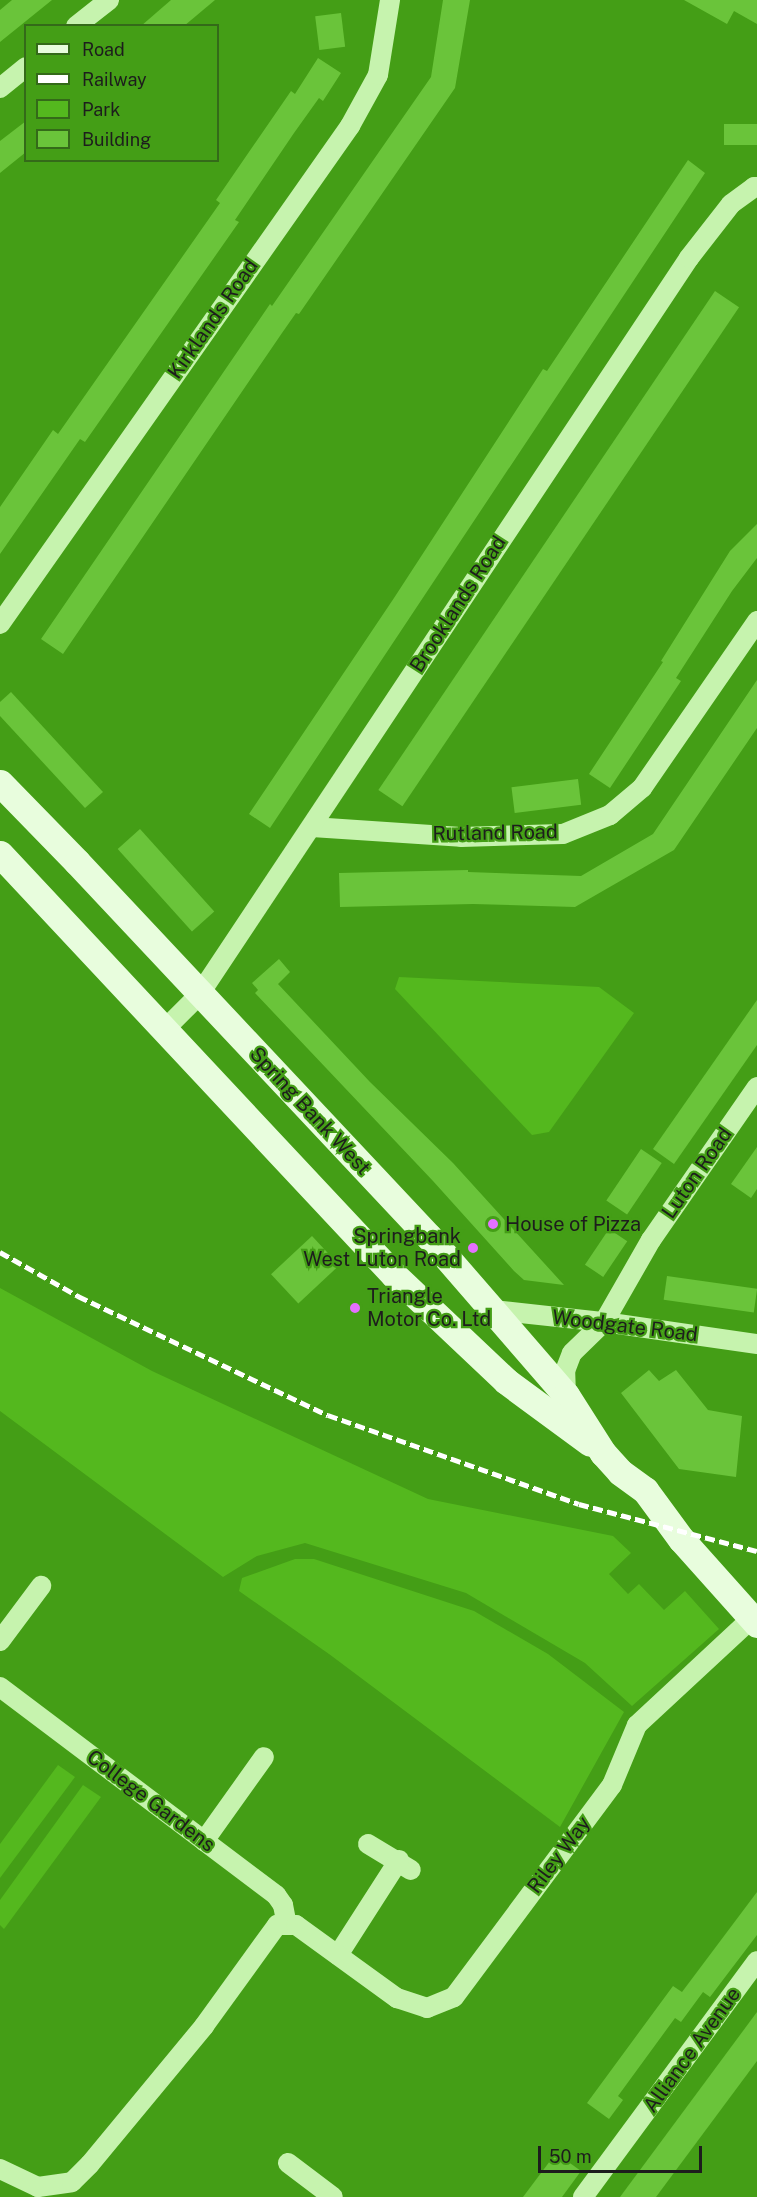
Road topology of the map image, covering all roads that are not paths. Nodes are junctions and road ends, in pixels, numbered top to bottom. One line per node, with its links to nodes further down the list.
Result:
1 (109, 0): 3 (street)
2 (388, 1): 8 (street, Kirklands Road)
3 (79, 24)
4 (24, 69): 5 (street)
5 (0, 88)
6 (757, 187): 10 (street, Brooklands Road)
7 (757, 621): 10 (street, Rutland Road)
8 (0, 624)
9 (0, 783): 12 (street, Spring Bank West)
10 (312, 827): 12 (street, Brooklands Road)
11 (0, 854): 13 (street, Spring Bank West)
12 (199, 995): 13 (street, Brooklands Road); 15 (street, Spring Bank West)
13 (165, 1029): 19 (street, Spring Bank West)
14 (757, 1087): 16 (street, Luton Road)
15 (493, 1310): 16 (street, Woodgate Road); 18 (street, Spring Bank West)
16 (604, 1322): 17 (street, Woodgate Road); 18 (street, Luton Road)
17 (757, 1344)
18 (567, 1395): 19 (street, Spring Bank West)
19 (603, 1453): 21 (street, Spring Bank West)
20 (40, 1586): 22 (street)
21 (754, 1621): 28 (street, Riley Way)
22 (0, 1641)
23 (0, 1686): 25 (street, College Gardens)
24 (264, 1757): 25 (street)
25 (204, 1841): 27 (street, College Gardens)
26 (368, 1844): 28 (street)
27 (287, 1925): 28 (street, Riley Way); 32 (street)
28 (338, 1956)
29 (757, 1961): 35 (street, Alliance Avenue)
30 (288, 2163): 33 (street)
31 (0, 2169): 32 (street)
32 (75, 2190)
33 (309, 2190): 34 (street)
34 (333, 2197)
35 (584, 2197)

